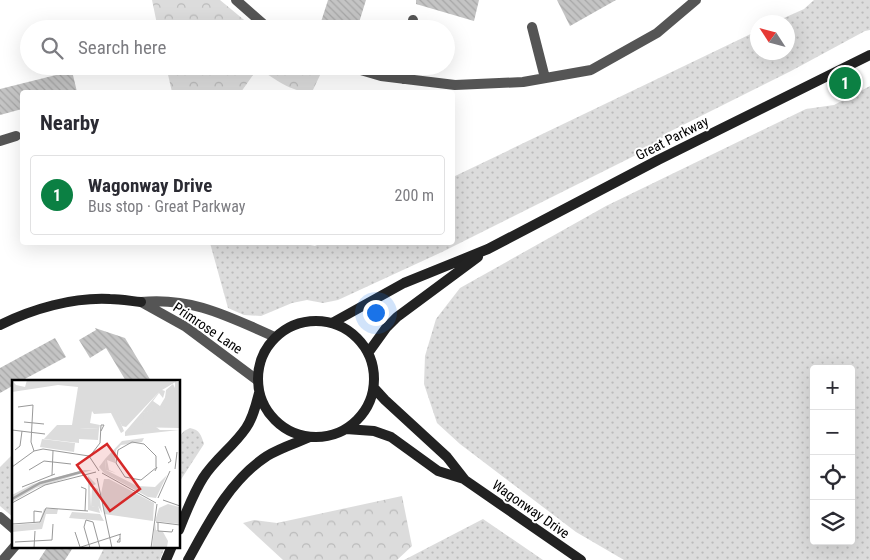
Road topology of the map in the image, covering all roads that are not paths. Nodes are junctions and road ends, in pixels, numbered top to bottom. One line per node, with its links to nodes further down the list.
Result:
1 (242, 2): 3 (street)
2 (689, 2): 8 (street)
3 (260, 20)
4 (532, 26): 8 (street)
5 (870, 55): 12 (street, Great Parkway)
6 (378, 75): 9 (street)
7 (404, 75): 9 (street)
8 (545, 78): 9 (street)
9 (403, 79)
10 (16, 136): 11 (street)
11 (0, 140)
12 (488, 249): 14 (street, Great Parkway); 17 (street, Great Parkway)
13 (141, 302): 15 (street, Primrose Lane); 16 (street, Primrose Lane); 18 (street, Primrose Lane)
14 (332, 323): 16 (street); 17 (street)
15 (0, 324)
16 (275, 337): 18 (street)
17 (368, 354): 19 (street)
18 (258, 380): 20 (street)
19 (374, 388): 21 (street); 23 (street, Wagonway Drive)
20 (259, 392): 22 (street); 26 (street)
21 (346, 429): 22 (street); 23 (street, Wagonway Drive)
22 (310, 437): 31 (street)
23 (465, 480): 32 (street, Wagonway Drive)
24 (0, 516): 25 (street)
25 (12, 527)
26 (180, 528)
27 (13, 548): 29 (street)
28 (171, 548): 30 (street)
29 (3, 560)
30 (166, 560)
31 (188, 560)
32 (581, 560)

